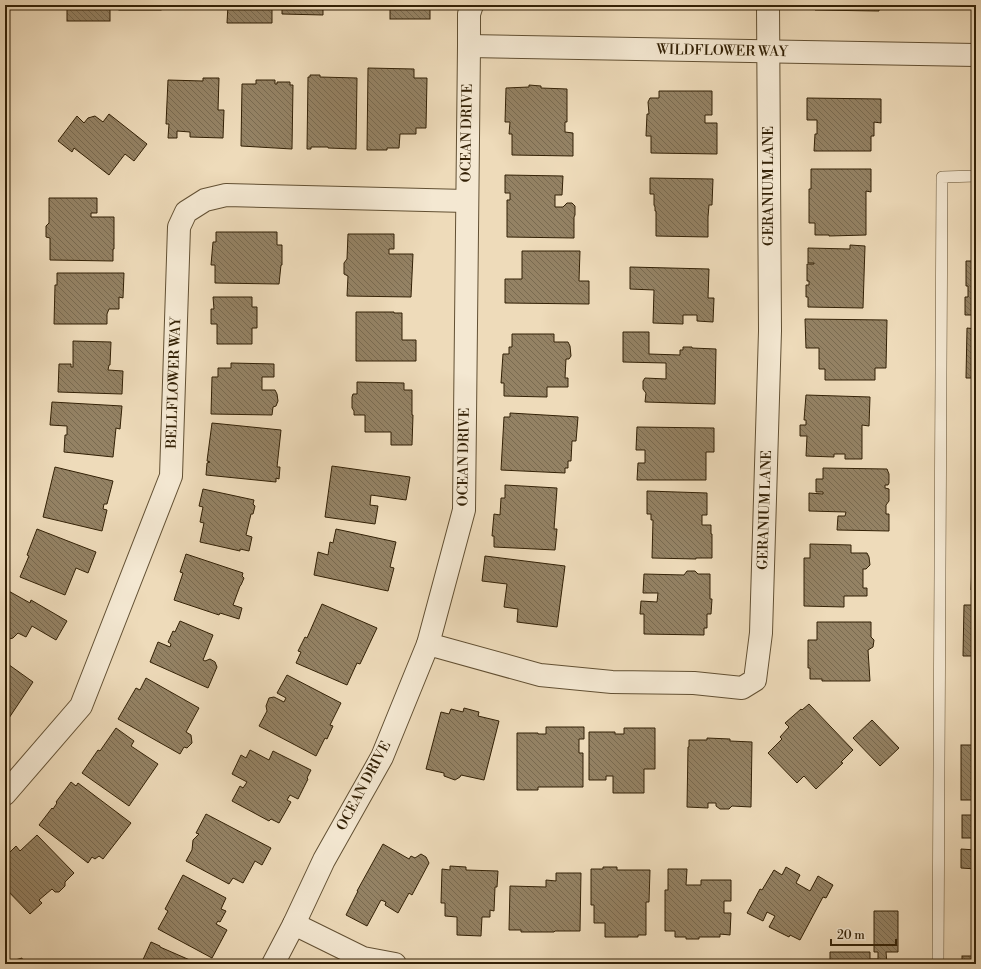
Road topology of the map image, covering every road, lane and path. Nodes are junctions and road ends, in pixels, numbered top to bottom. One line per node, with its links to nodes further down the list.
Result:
1 (472, 5): 3 (street, OCEAN DRIVE)
2 (768, 5): 4 (street, GERANIUM LANE)
3 (469, 46): 4 (street, WILDFLOWER WAY); 7 (street, OCEAN DRIVE)
4 (768, 52): 5 (street, WILDFLOWER WAY); 8 (street, GERANIUM LANE)
5 (976, 55)
6 (976, 176): 13 (lane)
7 (466, 201): 8 (street, OCEAN DRIVE); 9 (street, BELLFLOWER WAY)
8 (428, 644): 10 (street, OCEAN DRIVE)
9 (5, 794)
10 (294, 924): 11 (street, OCEAN DRIVE); 12 (street)
11 (273, 964)
12 (395, 964)
13 (938, 964)

